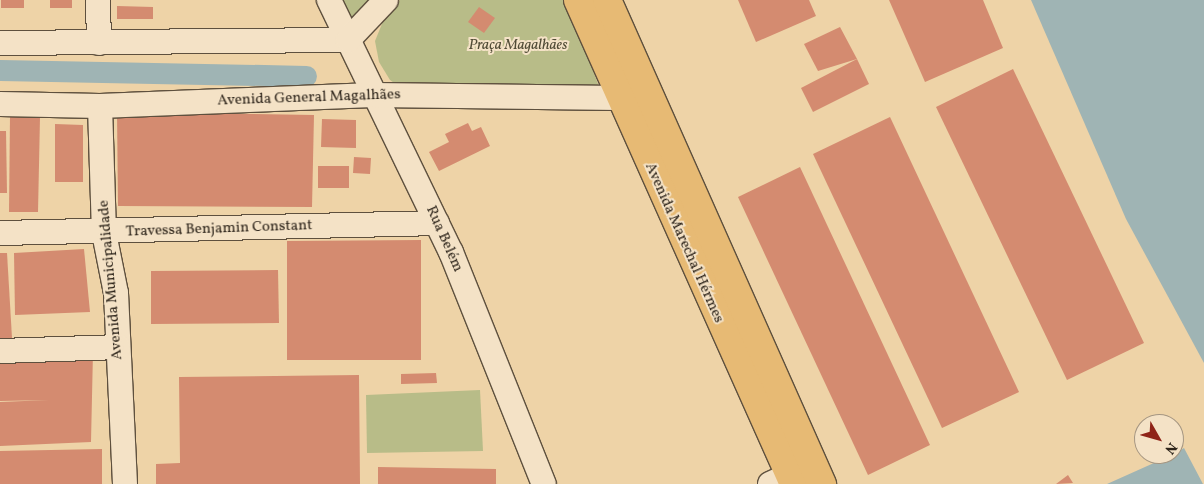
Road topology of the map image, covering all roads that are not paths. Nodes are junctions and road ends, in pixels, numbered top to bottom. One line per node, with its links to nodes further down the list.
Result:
1 (98, 0): 8 (street)
2 (329, 0): 6 (street, Rua Belém)
3 (386, 0): 6 (street)
4 (578, 0): 10 (main road, Avenida Marechal Hérmes)
5 (607, 0): 21 (main road, Avenida Marechal Hérmes)
6 (348, 40): 8 (street); 9 (street, Rua Belém)
7 (0, 43): 8 (street)
8 (99, 43)
9 (373, 95): 10 (street, Avenida General Magalhães); 12 (street, Avenida General Magalhães); 13 (street, Rua Belém)
10 (618, 98): 18 (main road, Avenida Marechal Hérmes)
11 (0, 104): 12 (street, Avenida General Magalhães)
12 (100, 106): 15 (street, Avenida Municipalidade)
13 (438, 223): 15 (street, Travessa Benjamin Constant); 20 (street, Rua Belém)
14 (0, 233): 15 (street, Travessa Benjamin Constant)
15 (104, 233): 16 (street, Avenida Municipalidade)
16 (118, 347): 17 (street); 19 (street, Avenida Municipalidade)
17 (0, 351)
18 (784, 481)
19 (125, 484)
20 (544, 484)
21 (822, 484)

